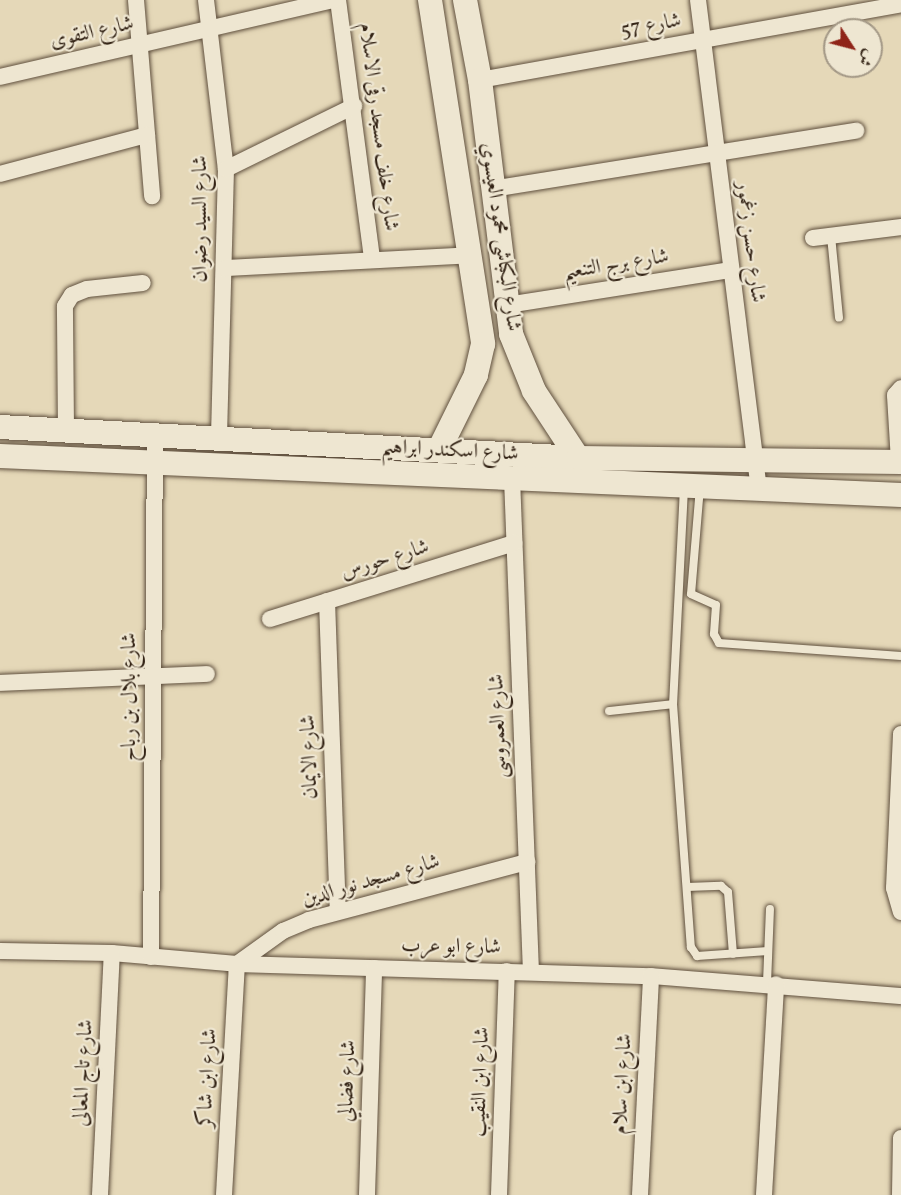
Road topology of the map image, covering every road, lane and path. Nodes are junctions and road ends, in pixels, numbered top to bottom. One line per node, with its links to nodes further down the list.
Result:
1 (136, 0): 10 (street)
2 (206, 0): 8 (street, شارع السيد رضوان)
3 (336, 0): 8 (street, شارع التقوى); 13 (street, شارع خلف مسجد رقى الاسلام)
4 (430, 0): 24 (street, شارع البكباشى محمود العيسوي)
5 (465, 0): 12 (street, شارع البكباشى محمود العيسوي)
6 (698, 0): 9 (street, شارع حسن زغمور)
7 (901, 4): 9 (street, شارع 57)
8 (212, 28): 10 (street, شارع التقوى); 17 (street, شارع السيد رضوان)
9 (703, 40): 12 (street, شارع 57); 16 (street, شارع حسن زغمور)
10 (140, 45): 11 (street, شارع التقوى); 15 (street)
11 (0, 77)
12 (480, 80): 19 (street, شارع البكباشى محمود العيسوي)
13 (354, 106): 17 (street); 25 (street, شارع خلف مسجد رقى الاسلام)
14 (856, 131): 16 (street)
15 (147, 135): 18 (street); 20 (street)
16 (717, 153): 19 (street); 27 (street, شارع حسن زغمور)
17 (226, 169): 26 (street, شارع السيد رضوان)
18 (0, 174)
19 (492, 189): 29 (street, شارع البكباشى محمود العيسوي)
20 (152, 196)
21 (901, 227): 22 (street)
22 (831, 236): 23 (street); 30 (lane)
23 (813, 238)
24 (472, 255): 25 (street); 36 (street, شارع البكباشى محمود العيسوي)
25 (372, 260): 26 (street)
26 (225, 268): 34 (street, شارع السيد رضوان)
27 (731, 270): 29 (street, شارع برج التنعيم); 39 (street, شارع حسن زغمور)
28 (143, 283): 33 (street)
29 (507, 305): 38 (street, شارع البكباشى محمود العيسوي)
30 (839, 318)
31 (901, 388): 40 (street)
32 (0, 427): 33 (street, شارع اسكندر ابراهيم)
33 (66, 430): 35 (street, شارع اسكندر ابراهيم)
34 (219, 438): 35 (street, شارع اسكندر ابراهيم); 36 (street, شارع اسكندر ابراهيم)
35 (155, 449): 37 (street, شارع اسكندر ابراهيم); 42 (street, شارع اسكندر ابراهيم); 51 (street, شارع بلال بن رباح)
36 (439, 450): 38 (street, شارع اسكندر ابراهيم)
37 (0, 456): 41 (street)
38 (578, 458): 39 (street, شارع اسكندر ابراهيم)
39 (756, 460): 40 (street, شارع اسكندر ابراهيم); 44 (street, شارع حسن زغمور)
40 (900, 462)
41 (0, 469)
42 (512, 478): 43 (street, شارع اسكندر ابراهيم); 46 (street, شارع العمروسى)
43 (692, 487): 44 (street, شارع اسكندر ابراهيم); 49 (lane); 53 (lane)
44 (759, 489): 45 (street, شارع اسكندر ابراهيم)
45 (901, 495)
46 (514, 543): 47 (street, شارع حورس); 56 (street, شارع العمروسى)
47 (327, 602): 48 (street, شارع حورس); 59 (street, شارع الايمان)
48 (270, 619)
49 (901, 656)
50 (207, 674): 51 (street)
51 (153, 676): 52 (street); 65 (street, شارع بلال بن رباح)
52 (0, 682)
53 (673, 704): 54 (lane); 57 (lane)
54 (609, 711)
55 (901, 734): 60 (street)
56 (527, 862): 59 (street, شارع مسجد نور الدين); 69 (street, شارع العمروسى)
57 (687, 887): 64 (lane); 64 (lane)
58 (770, 909): 62 (lane)
59 (338, 910): 66 (street, شارع مسجد نور الدين)
60 (901, 912)
61 (0, 951): 63 (street, شارع ابو عرب)
62 (768, 951): 64 (lane); 71 (lane)
63 (112, 953): 65 (street, شارع ابو عرب); 74 (street, شارع تاج المعالى)
64 (733, 954)
65 (151, 957): 66 (street, شارع ابو عرب)
66 (237, 964): 67 (street, شارع ابو عرب); 75 (street, شارع ابن شاكر)
67 (374, 968): 68 (street, شارع ابو عرب); 76 (street, شارع فضالي)
68 (507, 971): 69 (street, شارع ابو عرب); 77 (street, شارع ابن النقيب)
69 (531, 972): 70 (street, شارع ابو عرب)
70 (651, 976): 71 (street, شارع ابو عرب); 78 (street, شارع ابن سلام)
71 (771, 984): 72 (street, شارع ابو عرب); 79 (street)
72 (901, 996)
73 (901, 1138): 80 (street)
74 (100, 1195)
75 (224, 1195)
76 (367, 1195)
77 (500, 1195)
78 (640, 1195)
79 (764, 1195)
80 (900, 1195)

